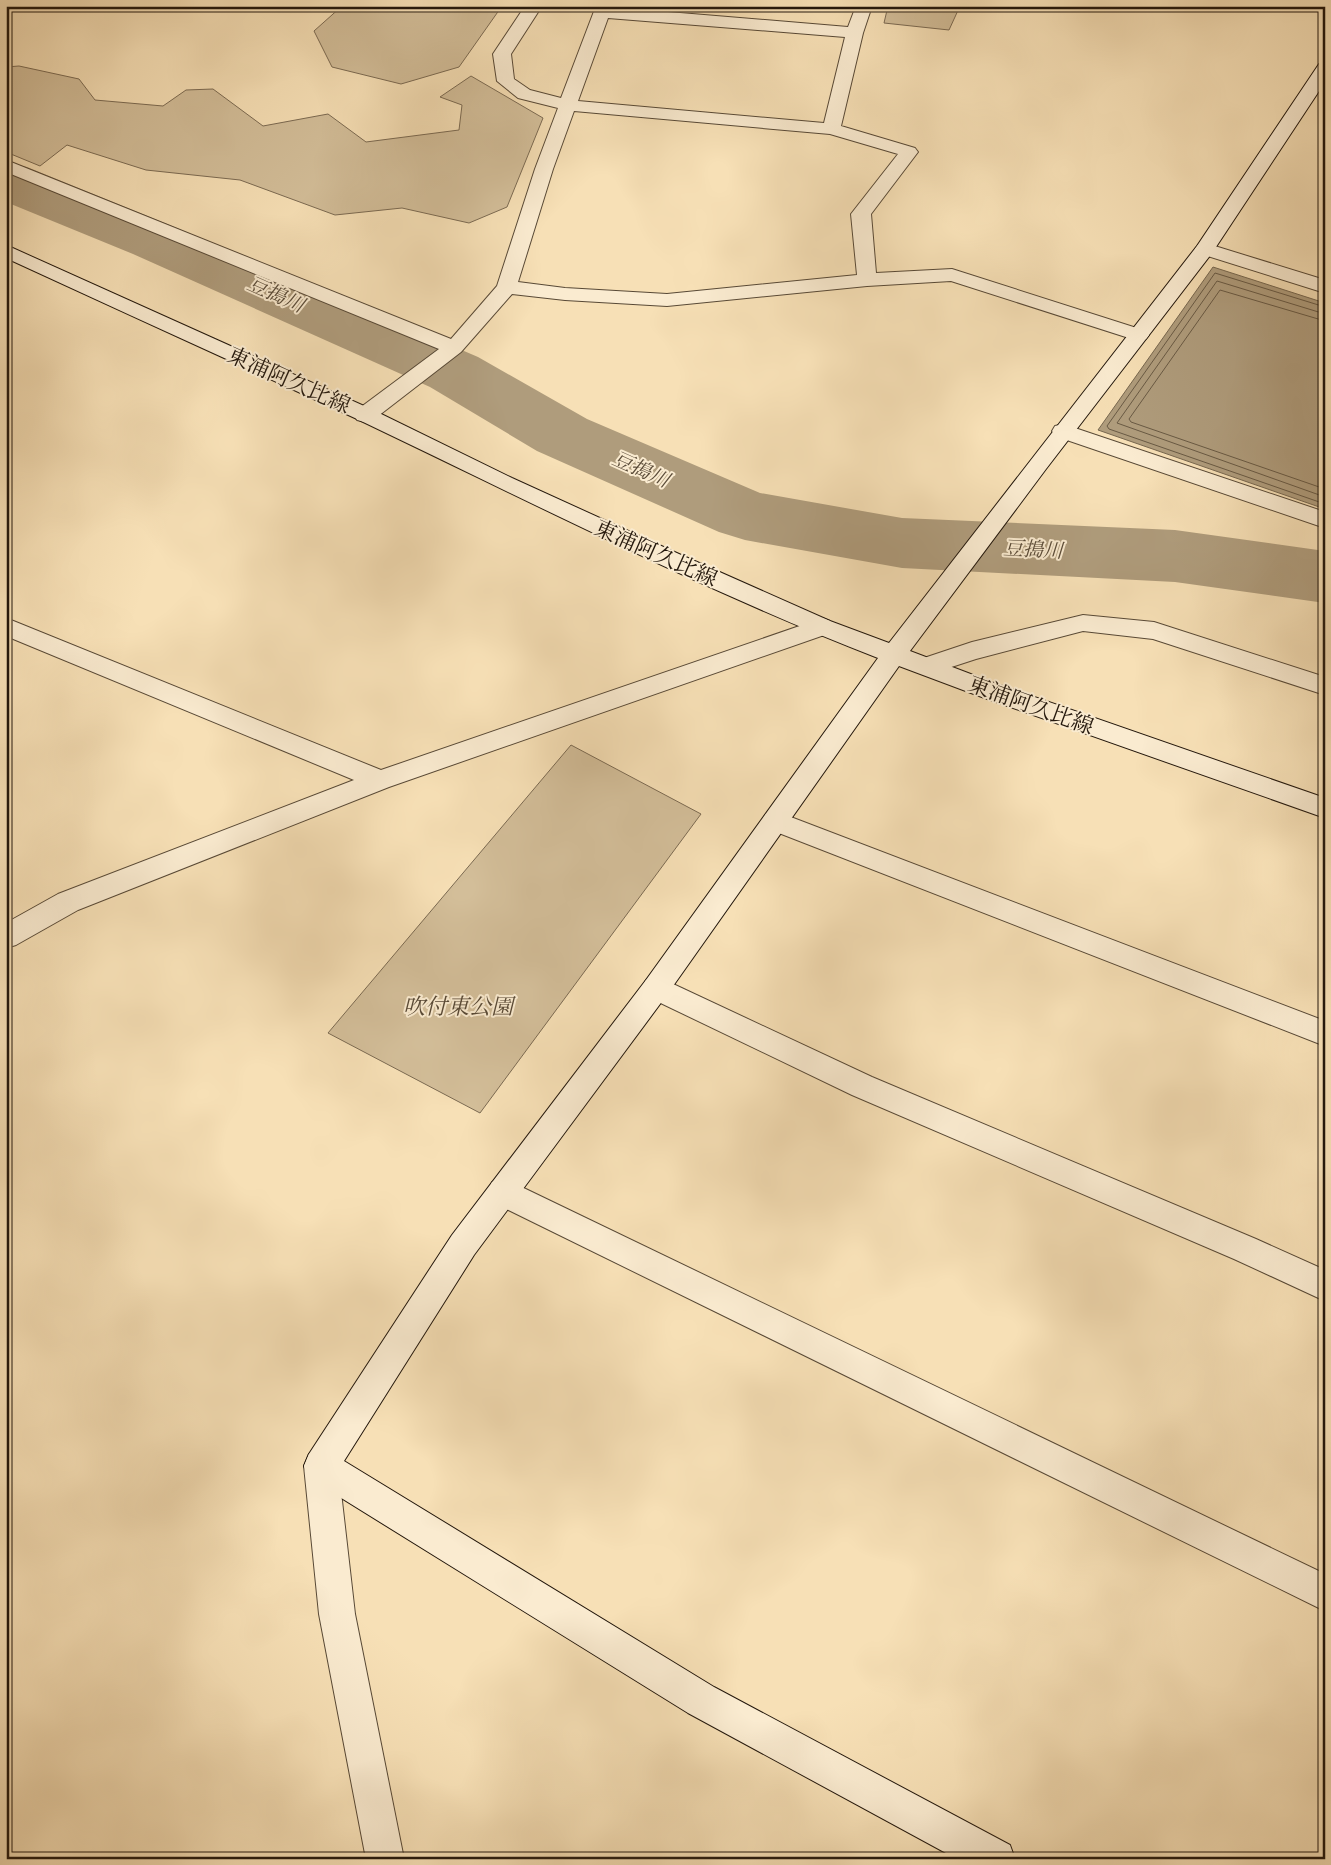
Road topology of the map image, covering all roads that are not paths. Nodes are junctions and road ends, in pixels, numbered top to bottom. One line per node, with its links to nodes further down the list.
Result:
1 (534, 6): 6 (street)
2 (864, 6): 4 (street)
3 (603, 9): 4 (street); 6 (street)
4 (855, 33): 7 (street)
5 (1325, 68): 10 (street)
6 (568, 106): 7 (street); 12 (street)
7 (831, 129): 11 (street)
8 (6, 165): 15 (street)
9 (6, 250): 16 (street, 東浦阿久比線)
10 (1206, 250): 13 (street); 14 (street)
11 (868, 280): 12 (street); 14 (street)
12 (507, 287): 15 (street)
13 (1325, 287)
14 (1139, 335): 17 (street)
15 (454, 348): 16 (street)
16 (365, 414): 20 (street, 東浦阿久比線)
17 (1063, 431): 18 (street); 21 (street)
18 (1325, 520)
19 (6, 626): 24 (street)
20 (822, 627): 21 (street, 東浦阿久比線); 24 (street)
21 (899, 647): 22 (street, 東浦阿久比線); 26 (street)
22 (926, 666): 23 (street); 25 (street, 東浦阿久比線)
23 (1325, 686)
24 (380, 780): 27 (street)
25 (1325, 808)
26 (775, 821): 28 (street); 29 (street)
27 (6, 936)
28 (656, 988): 30 (street); 31 (street)
29 (1325, 1034)
30 (503, 1192): 32 (street); 33 (street)
31 (1325, 1286)
32 (321, 1466): 34 (street); 35 (street)
33 (1325, 1593)
34 (385, 1859)
35 (996, 1859)

